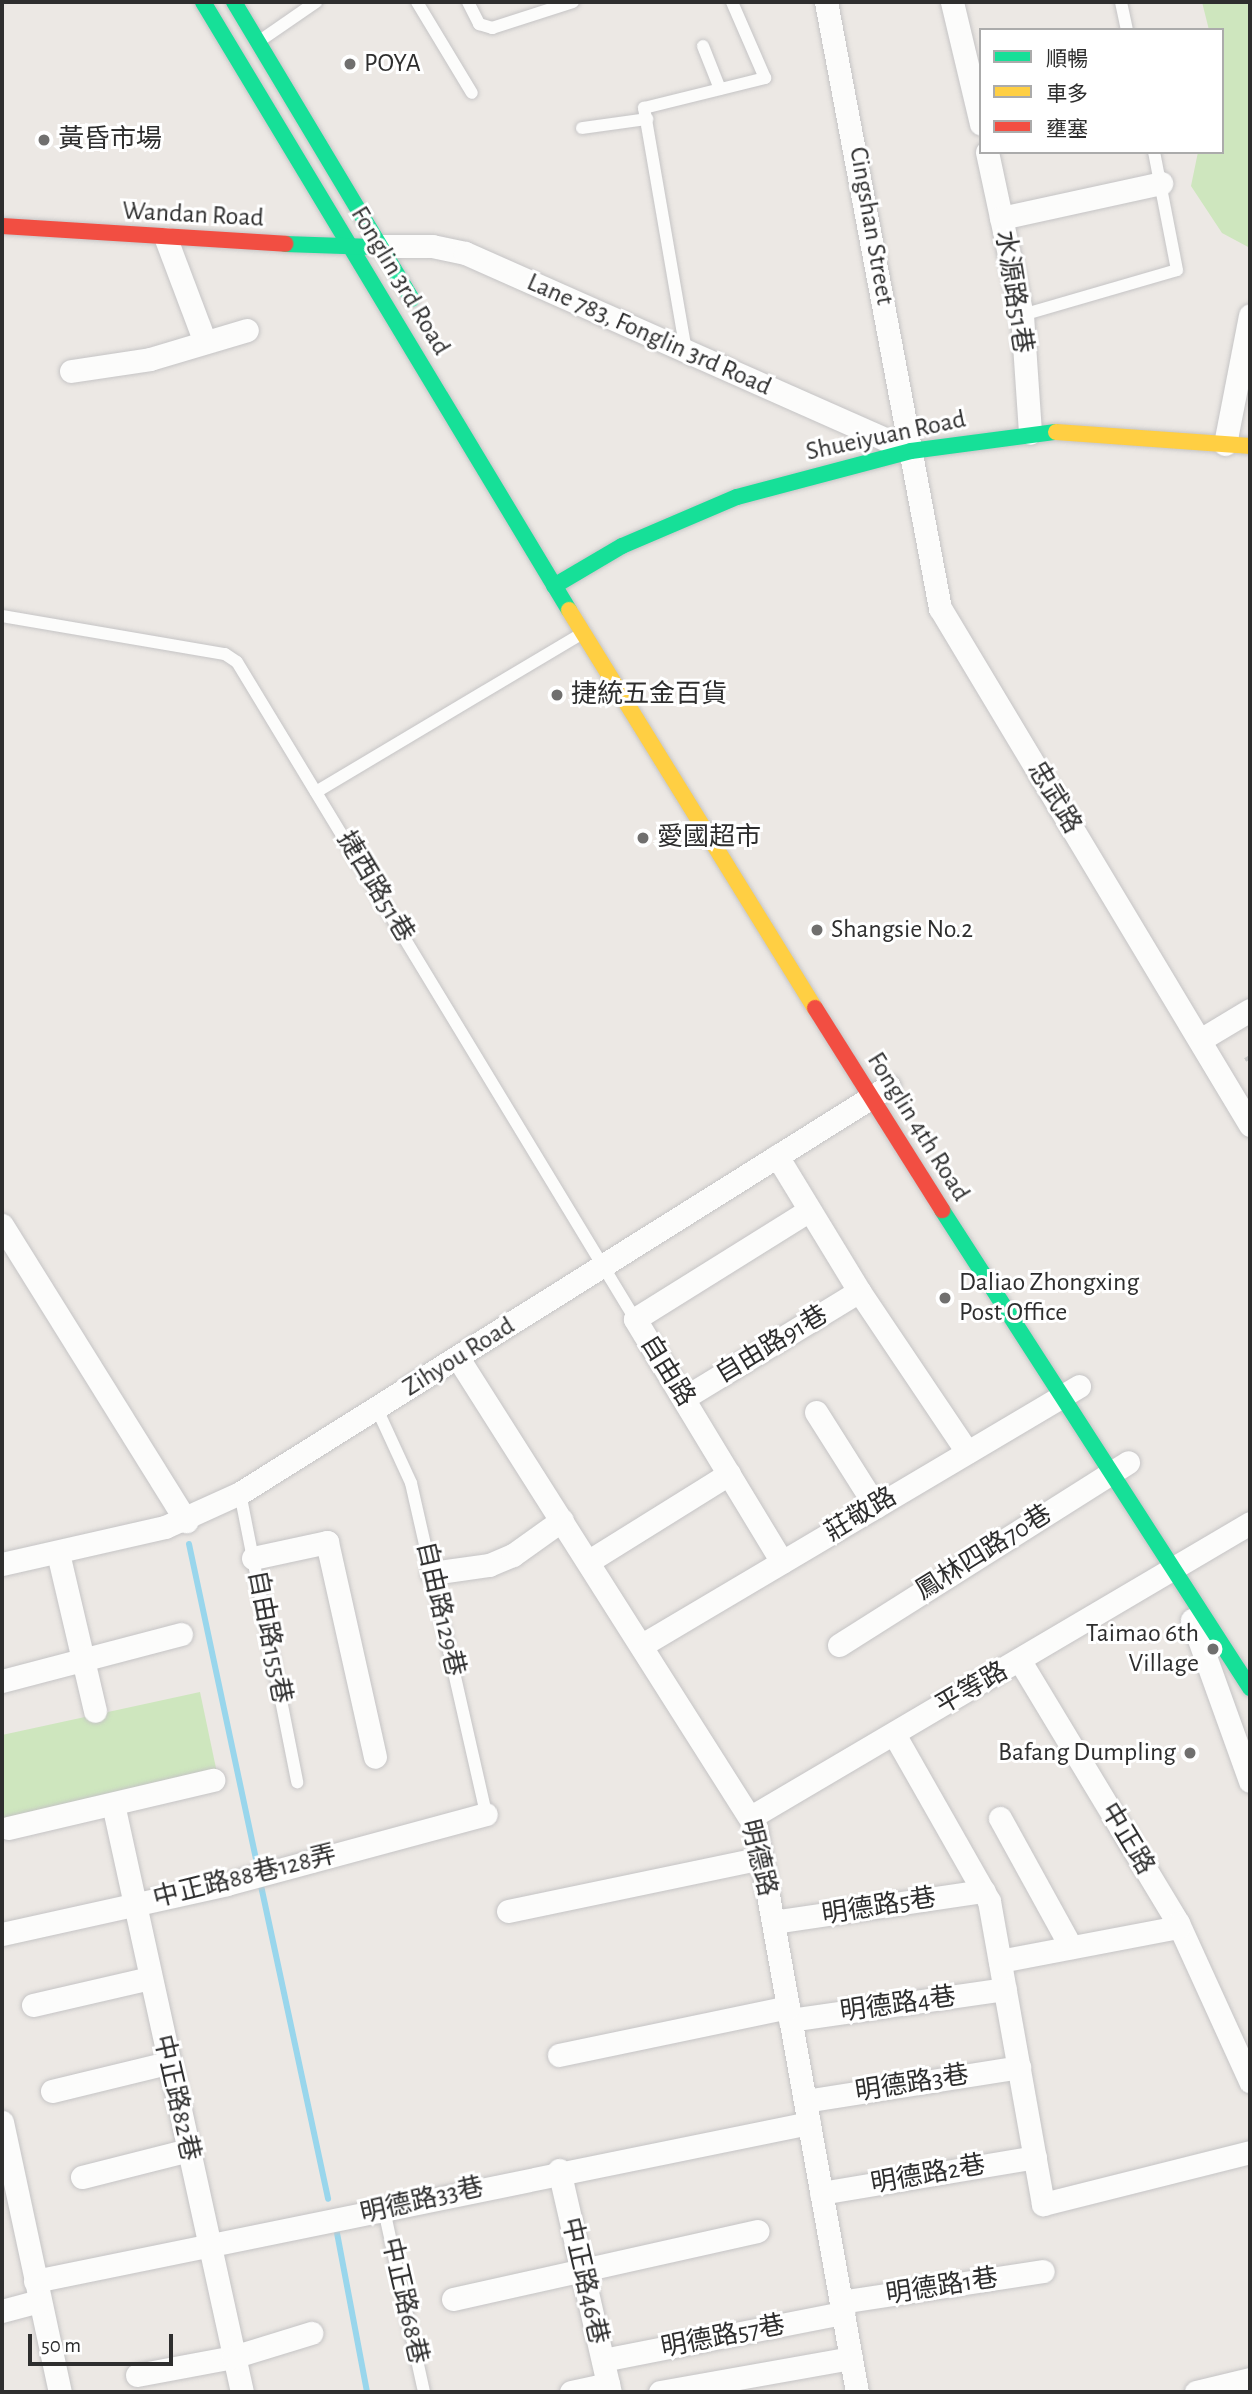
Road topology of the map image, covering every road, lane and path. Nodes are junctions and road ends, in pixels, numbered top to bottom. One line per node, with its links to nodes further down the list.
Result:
1 (203, 2): 26 (main road, Fonglin 3rd Road)
2 (234, 2): 12 (main road, Fonglin 3rd Road)
3 (316, 2): 12 (lane)
4 (417, 2): 15 (lane)
5 (468, 2): 6 (lane)
6 (573, 2)
7 (732, 2): 14 (lane)
8 (827, 2): 37 (street, Cingshan Street)
9 (952, 2): 16 (street)
10 (1121, 2): 11 (lane)
11 (1127, 28)
12 (258, 43): 25 (main road, Fonglin 3rd Road)
13 (703, 46): 14 (lane)
14 (720, 89): 17 (lane)
15 (472, 93)
16 (979, 116)
17 (647, 119): 18 (lane); 32 (lane)
18 (582, 128)
19 (987, 154): 22 (street, 水源路51巷)
20 (1154, 154): 21 (lane)
21 (1161, 183): 22 (street); 27 (lane)
22 (1001, 218): 27 (street, 水源路51巷)
23 (2, 226): 24 (main road, Wandan Road)
24 (166, 239): 26 (main road, Wandan Road); 31 (street)
25 (381, 246): 26 (main road, Wandan Road); 29 (main road, Fonglin 3rd Road); 32 (street, Lane 783, Fonglin 3rd Road)
26 (352, 248): 39 (main road, Fonglin 3rd Road)
27 (1022, 315): 34 (street, 水源路51巷)
28 (1250, 315): 35 (street)
29 (423, 318)
30 (247, 330): 31 (street)
31 (205, 342): 33 (street)
32 (686, 351): 37 (street, Lane 783, Fonglin 3rd Road)
33 (71, 371)
34 (1030, 433): 35 (main road, Shueiyuan Road); 37 (main road, Shueiyuan Road)
35 (1225, 444): 36 (main road, Shueiyuan Road)
36 (1250, 446)
37 (911, 451): 38 (main road, Shueiyuan Road); 45 (street, 忠武路)
38 (570, 569): 39 (main road, Shueiyuan Road); 40 (main road)
39 (554, 586): 42 (main road, Fonglin 4th Road)
40 (583, 591)
41 (2, 616): 43 (lane, 捷西路51巷)
42 (583, 633): 43 (lane); 48 (main road, Fonglin 4th Road)
43 (317, 792): 53 (lane, 捷西路51巷)
44 (1250, 1010): 45 (street)
45 (1200, 1040): 49 (street, 忠武路)
46 (1250, 1057): 47 (path)
47 (1245, 1060)
48 (883, 1087): 50 (street, Zihyou Road); 57 (main road, Fonglin 4th Road)
49 (1250, 1125)
50 (777, 1156): 51 (street); 53 (street, Zihyou Road)
51 (808, 1211): 54 (street); 55 (street, 自由路)
52 (2, 1226): 67 (street)
53 (603, 1266): 55 (lane, 捷西路51巷); 56 (street, Zihyou Road)
54 (859, 1291): 58 (street, 自由路91巷); 61 (street)
55 (635, 1319): 58 (street, 自由路)
56 (458, 1358): 59 (street, Zihyou Road); 66 (street, 明德路)
57 (1075, 1388): 61 (street, 莊敬路); 62 (main road, Fonglin 4th Road)
58 (684, 1398): 63 (street, 自由路)
59 (377, 1409): 64 (street, Zihyou Road); 76 (lane, 自由路129巷)
60 (816, 1412): 65 (street)
61 (967, 1452): 65 (street, 莊敬路)
62 (1123, 1465): 75 (main road, Fonglin 4th Road); 79 (street, 鳳林四路70巷)
63 (729, 1474): 72 (street); 73 (street, 自由路)
64 (240, 1493): 67 (street, Zihyou Road); 71 (lane, 自由路155巷)
65 (876, 1507): 73 (street, 莊敬路)
66 (562, 1520): 72 (street, 明德路); 76 (street)
67 (186, 1521): 70 (street, Zihyou Road)
68 (1250, 1523): 75 (street, 平等路)
69 (1178, 1539): 75 (main road, Fonglin 4th Road)
70 (58, 1553): 74 (street, Zihyou Road); 81 (street)
71 (253, 1558): 86 (street); 89 (lane, 自由路155巷)
72 (589, 1561): 78 (street, 明德路)
73 (782, 1562): 78 (street, 莊敬路)
74 (2, 1564)
75 (1188, 1567): 80 (street, 平等路); 83 (main road, Fonglin 4th Road); 88 (street)
76 (432, 1573): 91 (lane, 自由路129巷)
77 (181, 1634): 81 (street)
78 (642, 1645): 92 (street, 明德路)
79 (839, 1645)
80 (1020, 1661): 85 (street, 平等路); 100 (street, 中正路)
81 (84, 1662): 82 (street); 84 (street)
82 (2, 1681)
83 (1250, 1688)
84 (95, 1710)
85 (894, 1734): 92 (street, 平等路); 96 (street)
86 (375, 1757)
87 (213, 1780): 90 (street)
88 (1250, 1781)
89 (297, 1782)
90 (113, 1804): 94 (street); 97 (street, 中正路82巷)
91 (486, 1814): 97 (street, 中正路88巷128弄)
92 (751, 1817): 95 (street, 明德路)
93 (1000, 1818): 102 (street)
94 (8, 1828)
95 (761, 1858): 98 (street); 99 (street, 明德路)
96 (984, 1891): 99 (street, 明德路5巷); 103 (street)
97 (134, 1905): 101 (street, 中正路88巷128弄); 104 (street, 中正路82巷)
98 (508, 1911)
99 (773, 1922): 107 (street, 明德路)
100 (1180, 1927): 102 (street); 111 (street, 中正路)
101 (2, 1934)
102 (1072, 1947): 103 (street)
103 (1000, 1961): 105 (street)
104 (150, 1978): 106 (street); 109 (street, 中正路82巷)
105 (1005, 1989): 107 (street, 明德路4巷); 110 (street)
106 (33, 2005)
107 (789, 2014): 108 (street, 明德路4巷); 113 (street, 明德路)
108 (559, 2055)
109 (167, 2063): 112 (street); 115 (street, 中正路82巷)
110 (1019, 2067): 113 (street, 明德路3巷); 117 (street)
111 (1250, 2081)
112 (52, 2091)
113 (807, 2112): 118 (street, 明德路33巷); 120 (street, 明德路)
114 (2, 2122): 126 (street)
115 (189, 2150): 119 (street); 123 (street, 中正路82巷)
116 (1250, 2152): 117 (street)
117 (1035, 2157): 120 (street, 明德路2巷)
118 (559, 2171): 121 (street, 明德路33巷); 124 (street, 中正路46巷)
119 (82, 2176)
120 (821, 2193): 128 (street, 明德路)
121 (384, 2210): 123 (street, 明德路33巷); 139 (lane, 中正路68巷)
122 (758, 2231): 124 (street)
123 (209, 2247): 126 (street, 明德路33巷); 131 (street, 中正路82巷)
124 (581, 2268): 127 (street); 133 (street, 中正路46巷)
125 (1043, 2271): 128 (street, 明德路1巷)
126 (37, 2291): 129 (street, 明德路33巷); 137 (street)
127 (453, 2299)
128 (842, 2308): 132 (street, 明德路); 133 (street, 明德路57巷)
129 (2, 2311)
130 (311, 2333): 131 (street)
131 (233, 2357): 134 (street); 138 (street, 中正路82巷)
132 (851, 2358): 141 (street); 142 (street, 明德路)
133 (603, 2361): 136 (street, 中正路46巷)
134 (137, 2375)
135 (1250, 2379): 143 (street)
136 (609, 2388): 140 (street)
137 (60, 2392)
138 (242, 2392)
139 (424, 2392)
140 (571, 2392)
141 (660, 2392)
142 (857, 2392)
143 (1196, 2392)

